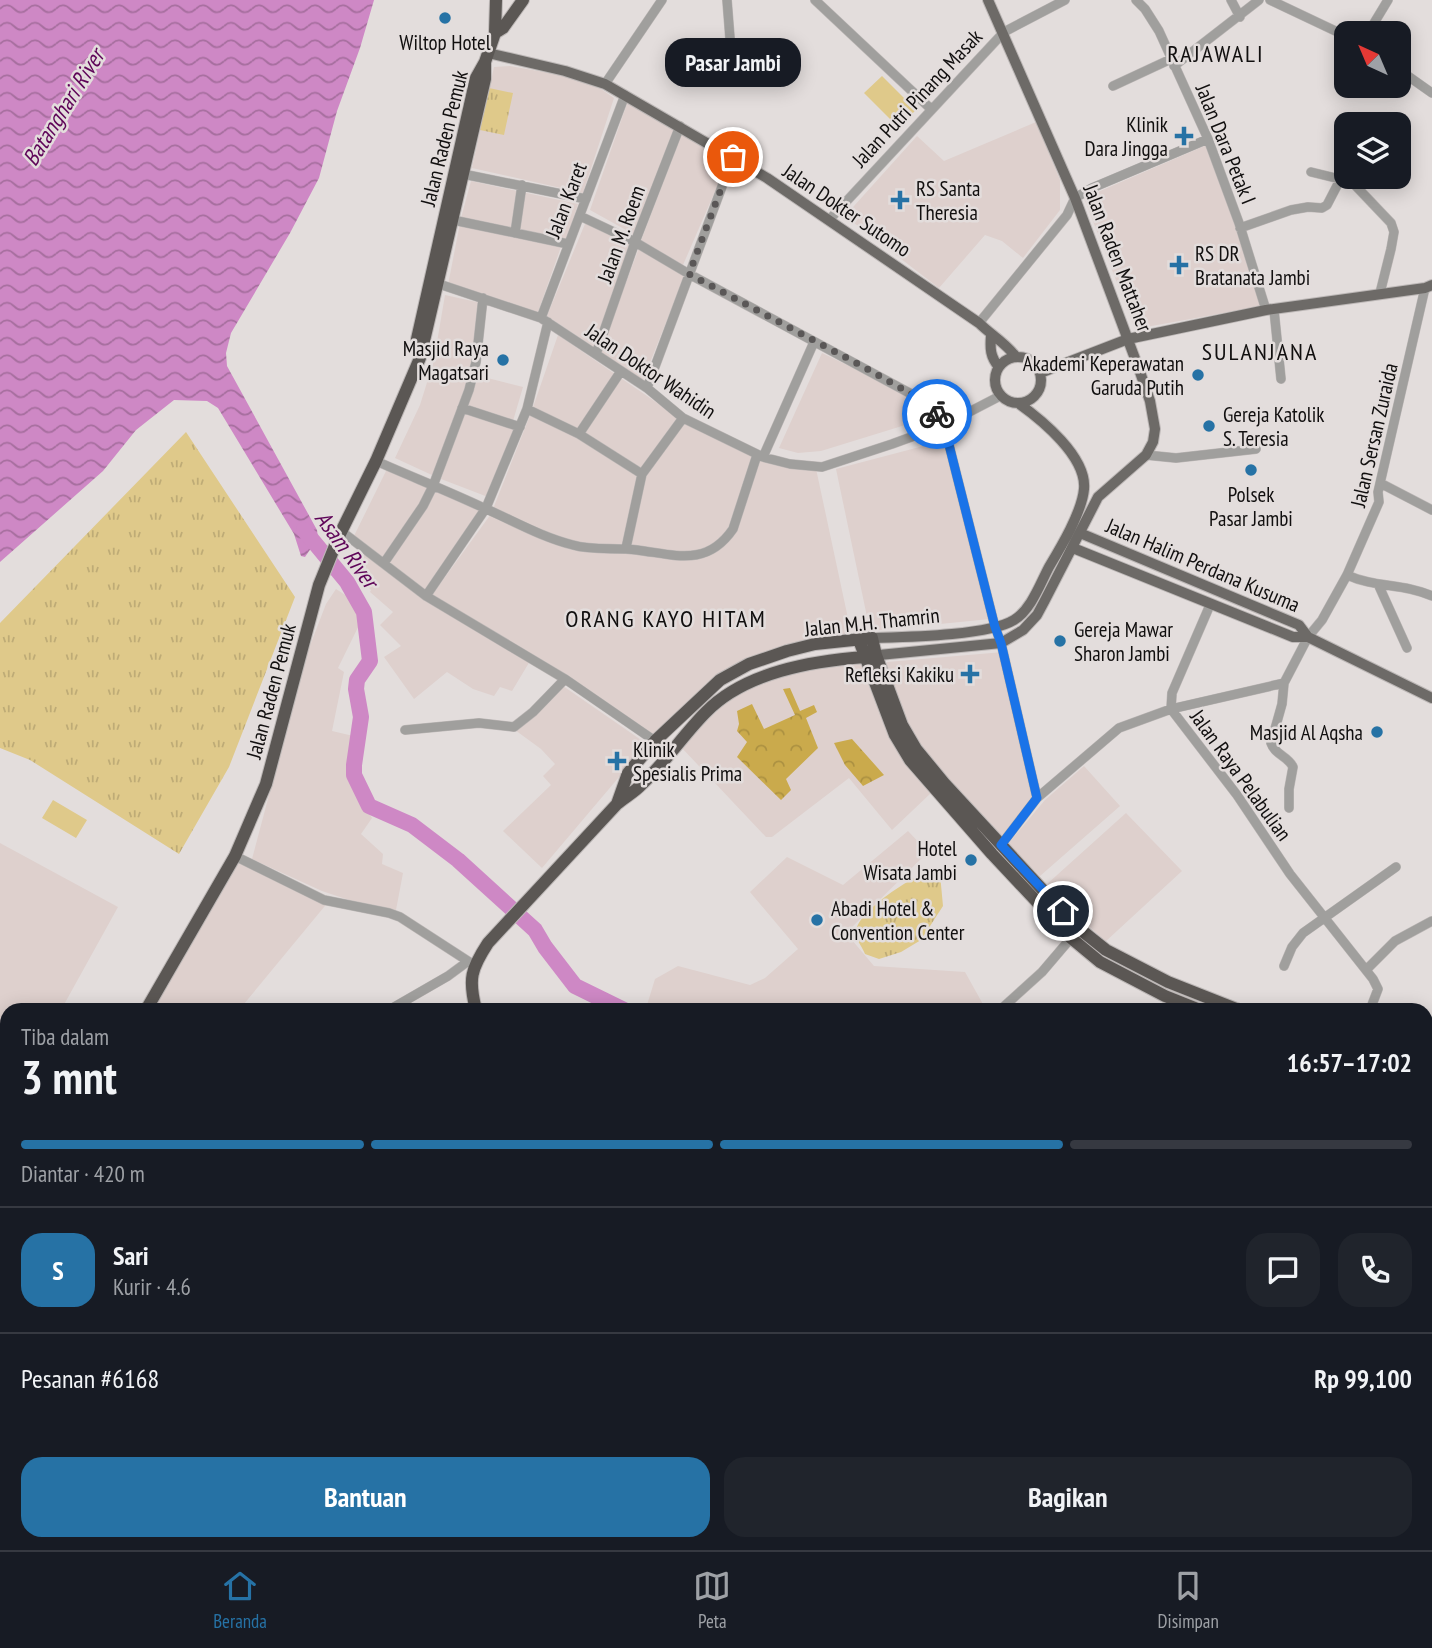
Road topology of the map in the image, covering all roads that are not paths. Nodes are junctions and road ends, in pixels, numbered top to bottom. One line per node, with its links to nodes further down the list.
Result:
1 (496, 0): 17 (highway)
2 (662, 0): 22 (street)
3 (727, 0): 20 (street)
4 (815, 0): 26 (street)
5 (989, 0): 16 (main road, Jalan Raden Mattaher)
6 (1065, 0): 16 (street)
7 (1136, 0): 19 (street, Jalan Dara Petak I)
8 (1231, 0): 13 (street)
9 (1259, 0): 13 (street)
10 (1270, 0): 15 (street)
11 (1388, 0): 14 (street)
12 (519, 6): 17 (highway)
13 (1240, 17): 19 (street)
14 (1375, 21)
15 (1334, 30)
16 (1004, 32): 26 (street, Jalan Putri Pinang Masak); 36 (main road, Jalan Raden Mattaher)
17 (495, 33): 18 (highway)
18 (486, 58): 22 (main road, Jalan Dokter Sutomo); 31 (highway, Jalan Raden Pemuk); 61 (highway, Jalan Raden Pemuk)
19 (1172, 62): 23 (street); 28 (street, Jalan Dara Petak I)
20 (767, 68)
21 (1411, 78): 24 (street)
22 (605, 84): 25 (main road, Jalan Dokter Sutomo)
23 (1113, 86)
24 (1432, 93)
25 (625, 95): 27 (main road, Jalan Dokter Sutomo); 37 (street, Jalan Karet)
26 (931, 109): 40 (street, Jalan Putri Pinang Masak)
27 (680, 126): 29 (main road, Jalan Dokter Sutomo); 43 (street, Jalan M. Roem)
28 (1208, 139): 36 (street); 41 (street, Jalan Dara Petak I)
29 (733, 157): 40 (main road, Jalan Dokter Sutomo); 45 (street)
30 (1311, 172): 32 (street)
31 (463, 174): 33 (street); 39 (highway, Jalan Raden Pemuk)
32 (1334, 177)
33 (522, 185): 37 (street); 42 (street)
34 (1335, 189): 41 (street)
35 (1365, 189): 48 (street)
36 (1075, 198): 52 (street); 54 (main road, Jalan Raden Mattaher)
37 (586, 199): 38 (street, Jalan Karet)
38 (580, 216): 43 (street); 44 (street, Jalan Karet)
39 (453, 220): 42 (street); 46 (highway, Jalan Raden Pemuk)
40 (829, 220): 52 (main road, Jalan Dokter Sutomo)
41 (1240, 228): 50 (street, Jalan Dara Petak I)
42 (515, 233): 44 (street)
43 (635, 243): 45 (street); 56 (street, Jalan M. Roem)
44 (568, 244): 51 (street, Jalan Karet)
45 (689, 274): 55 (street); 63 (street)
46 (439, 284): 49 (street, Jalan Doktor Wahidin); 61 (highway, Jalan Raden Pemuk)
47 (1429, 287): 48 (main road); 77 (street, Jalan Sersan Zuraida)
48 (1380, 293): 50 (main road)
49 (483, 298): 51 (street, Jalan Doktor Wahidin); 66 (street)
50 (1270, 310): 54 (main road); 62 (street, Jalan Dara Petak I)
51 (545, 320): 56 (street, Jalan Doktor Wahidin); 67 (street, Jalan Karet)
52 (979, 323): 53 (main road, Jalan Dokter Sutomo)
53 (991, 336): 57 (main road, Jalan Dokter Sutomo); 58 (main road)
54 (1128, 339): 60 (main road); 73 (main road, Jalan Raden Mattaher)
55 (814, 342): 69 (street); 74 (street)
56 (596, 354): 59 (street, Jalan Doktor Wahidin)
57 (1016, 357): 58 (main road); 60 (main road)
58 (999, 367): 64 (main road)
59 (621, 371): 63 (street, Jalan Doktor Wahidin); 71 (street)
60 (1040, 373): 65 (main road)
61 (413, 374): 75 (highway, Jalan Raden Pemuk)
62 (1281, 379)
63 (647, 388): 68 (street, Jalan Doktor Wahidin)
64 (1000, 396): 65 (main road); 69 (street, Jalan Doktor Wahidin)
65 (1018, 403): 79 (main road)
66 (462, 408): 70 (street); 78 (street)
67 (527, 409): 70 (street, Jalan Karet); 71 (street)
68 (682, 418): 74 (street, Jalan Doktor Wahidin); 76 (street)
69 (944, 425): 74 (street, Jalan Doktor Wahidin); 95 (street)
70 (520, 427): 81 (street, Jalan Karet)
71 (579, 434): 76 (street)
72 (1256, 449): 73 (street)
73 (1146, 455): 80 (main road)
74 (760, 456): 85 (street)
75 (376, 461): 78 (street); 83 (highway, Jalan Raden Pemuk)
76 (642, 474): 85 (street)
77 (1382, 484): 82 (street); 88 (street, Jalan Sersan Zuraida)
78 (433, 486): 81 (street); 87 (street)
79 (1084, 490): 80 (main road); 95 (main road, Jalan M.H. Thamrin)
80 (1098, 497): 84 (main road)
81 (486, 508): 85 (street); 92 (street, Jalan Karet)
82 (1432, 510)
83 (340, 533): 87 (street); 111 (highway, Jalan Raden Pemuk)
84 (1080, 533): 86 (main road); 89 (main road, Jalan Halim Perdana Kusuma)
85 (626, 548)
86 (1073, 548): 91 (main road, Jalan Halim Perdana Kusuma); 98 (main road)
87 (384, 563): 92 (street)
88 (1347, 575): 90 (street); 96 (street, Jalan Sersan Zuraida)
89 (1189, 579): 91 (main road); 96 (main road, Jalan Halim Perdana Kusuma)
90 (1378, 584): 93 (street); 99 (street)
91 (1184, 593): 94 (main road, Jalan Halim Perdana Kusuma)
92 (426, 596): 101 (street)
93 (1432, 596)
94 (1210, 605): 96 (main road, Jalan Halim Perdana Kusuma); 104 (street, Jalan Raya Pelabulian)
95 (995, 627): 97 (main road, Jalan M.H. Thamrin); 98 (street)
96 (1308, 637): 102 (street, Jalan Sersan Zuraida); 103 (main road, Jalan Halim Perdana Kusuma)
97 (865, 639): 100 (highway); 106 (highway, Jalan M.H. Thamrin)
98 (1001, 643): 100 (main road); 107 (street)
99 (1407, 648)
100 (870, 656): 108 (highway, Jalan M.H. Thamrin); 110 (highway); 115 (highway)
101 (565, 679): 105 (street); 106 (street)
102 (1284, 683): 104 (street); 109 (street, Jalan Sersan Zuraida)
103 (1432, 698)
104 (1171, 709): 107 (street); 113 (street, Jalan Raya Pelabulian)
105 (405, 730)
106 (655, 741): 108 (highway, Jalan M.H. Thamrin)
107 (1037, 798): 110 (street)
108 (617, 804): 116 (highway, Jalan M.H. Thamrin)
109 (1289, 808)
110 (1001, 845): 124 (highway)
111 (235, 856): 116 (street); 119 (highway, Jalan Raden Pemuk)
112 (1396, 867): 113 (street)
113 (1324, 918): 117 (street); 118 (street, Jalan Raya Pelabulian)
114 (1432, 921): 118 (street)
115 (1071, 938): 122 (street); 123 (highway)
116 (470, 963): 120 (street); 121 (highway)
117 (1284, 966)
118 (1366, 971): 125 (street)
119 (150, 1003)
120 (402, 1003)
121 (474, 1003)
122 (1008, 1003)
123 (1183, 1003)
124 (1220, 1003)
125 (1373, 1003)

